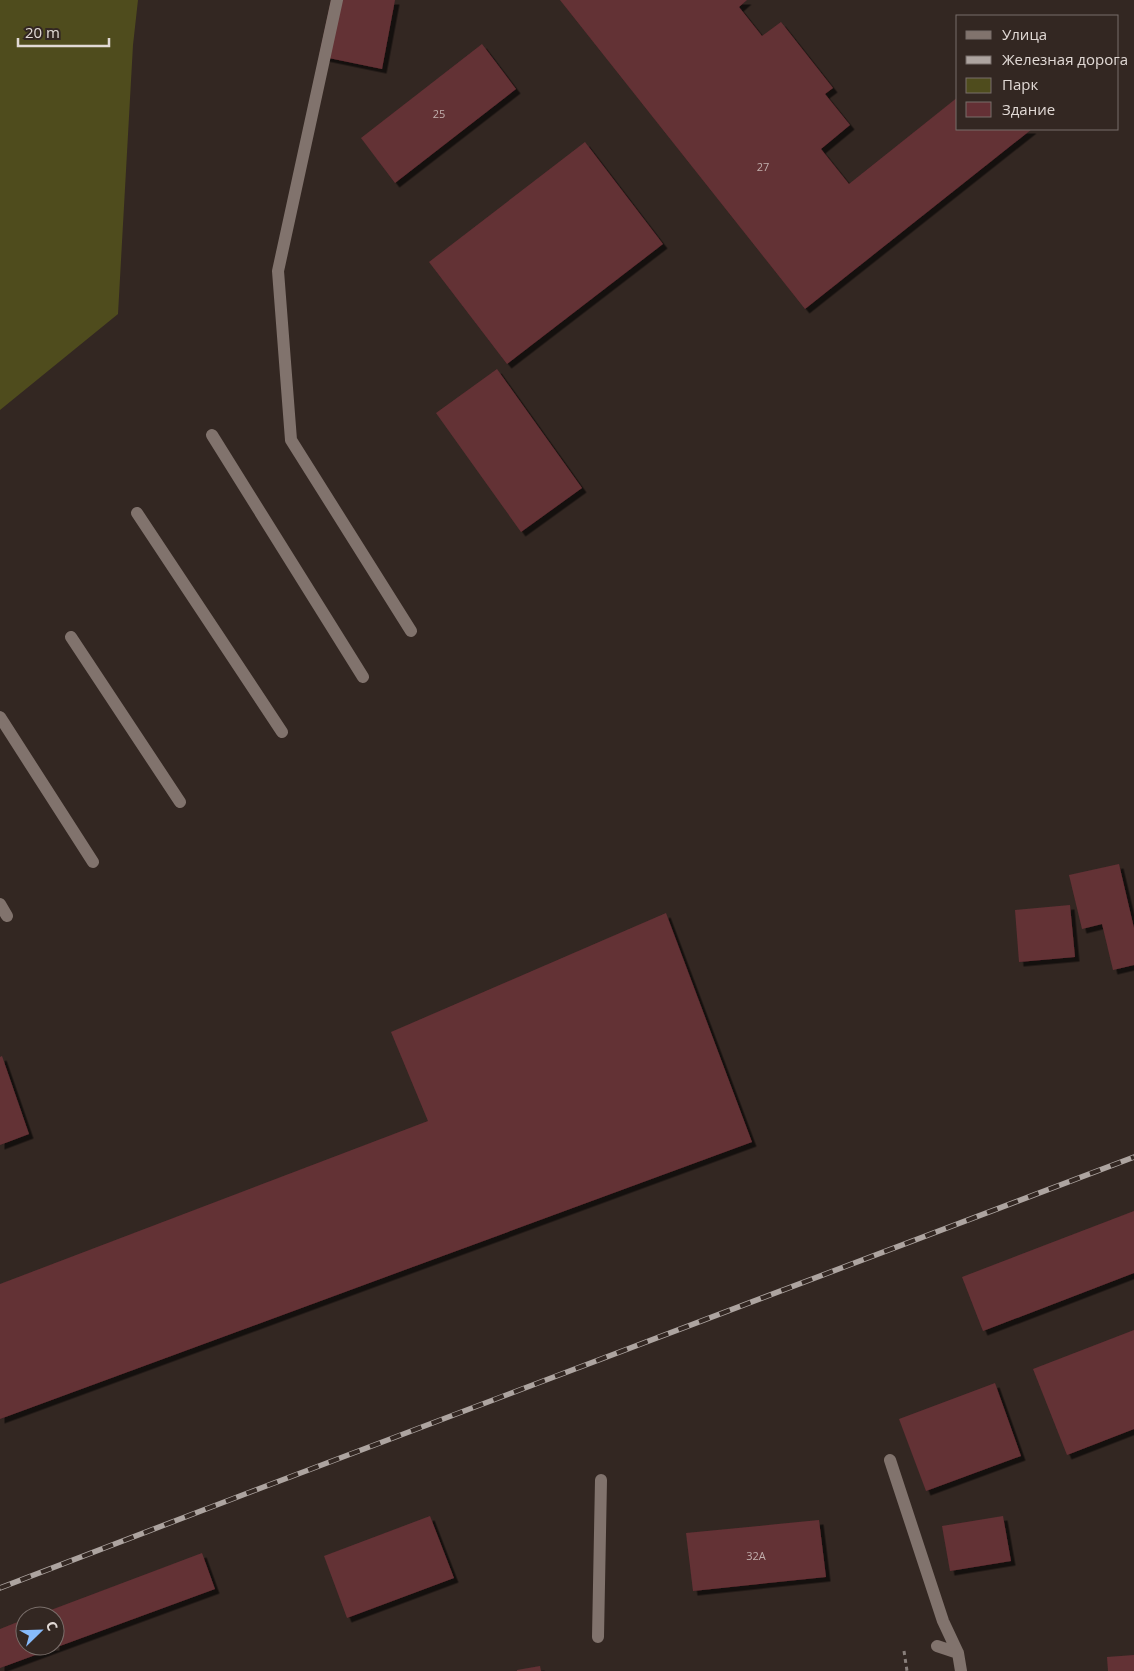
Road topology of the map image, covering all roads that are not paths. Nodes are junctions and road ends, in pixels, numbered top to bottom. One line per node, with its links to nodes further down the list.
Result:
1 (337, 0): 4 (lane)
2 (212, 435): 6 (lane)
3 (137, 513): 8 (lane)
4 (411, 631)
5 (71, 637): 9 (lane)
6 (363, 676)
7 (0, 717): 10 (lane)
8 (282, 732)
9 (180, 802)
10 (93, 862)
11 (0, 904): 12 (lane)
12 (7, 916)
13 (890, 1460): 17 (lane)
14 (601, 1480): 15 (lane)
15 (598, 1638)
16 (937, 1646): 17 (lane)
17 (958, 1653): 18 (lane)
18 (961, 1671)

